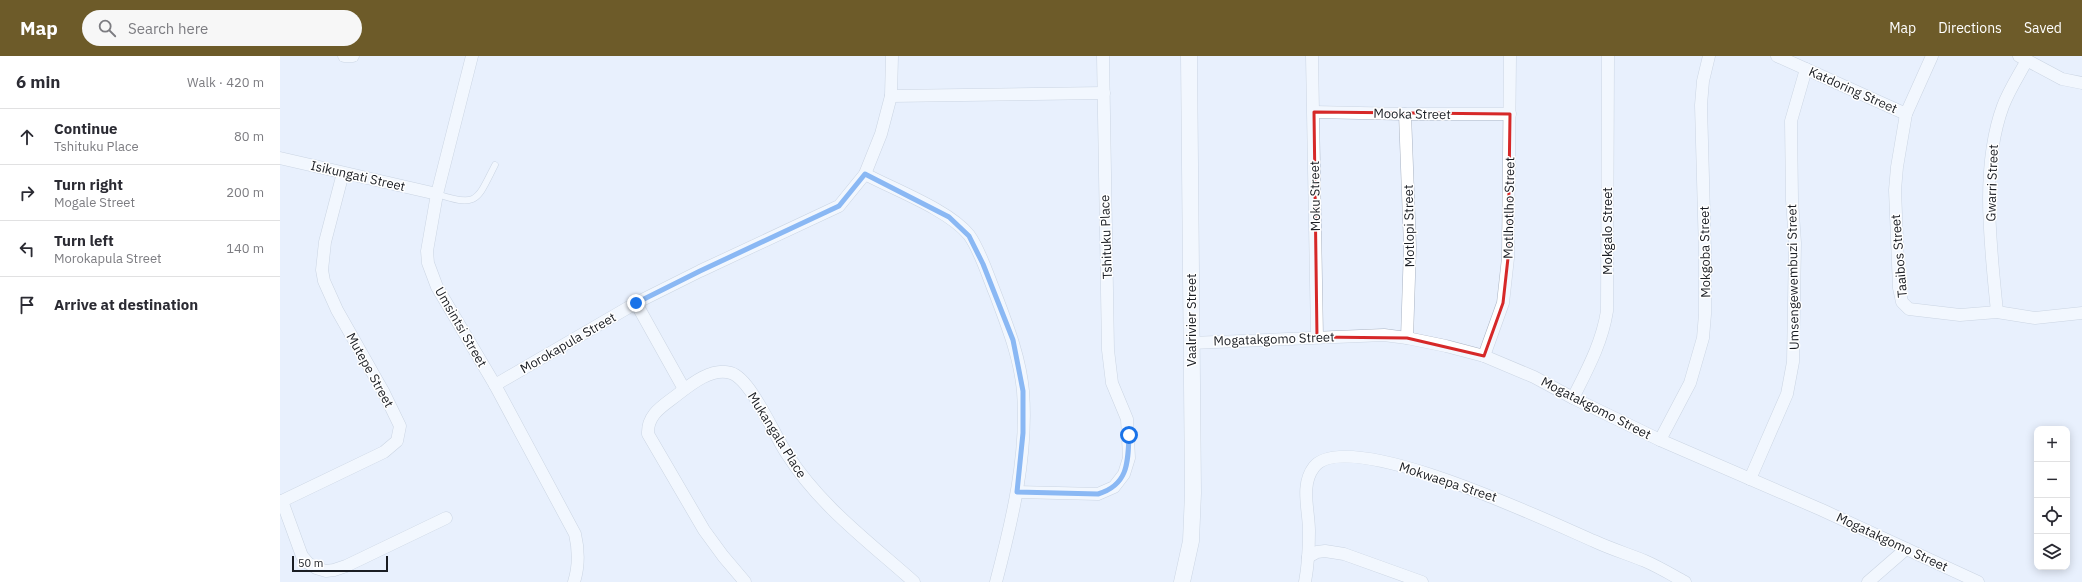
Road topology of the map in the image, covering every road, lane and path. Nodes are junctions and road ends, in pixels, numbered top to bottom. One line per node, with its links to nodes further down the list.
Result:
1 (344, 56): 2 (street)
2 (353, 56)
3 (472, 56): 26 (street, Umsintsi Street)
4 (892, 56): 17 (street, Morokapula Street)
5 (1103, 56): 16 (street, Tshituku Place)
6 (1189, 56): 32 (street, Vaalrivier Street)
7 (1312, 56): 18 (street, Moku Street)
8 (1510, 56): 20 (street, Motlhotlho Street)
9 (1608, 56): 36 (street, Mokgalo Street)
10 (1709, 56): 37 (street, Mokgoba Street)
11 (1777, 56): 14 (street, Katdoring Street)
12 (1932, 56): 21 (street, Taaibos Street)
13 (2023, 58): 15 (street); 28 (street, Gwarri Street)
14 (1806, 69): 21 (street, Katdoring Street); 38 (street, Umsengewembuzi Street)
15 (2082, 83)
16 (1104, 94): 17 (street); 39 (street, Tshituku Place)
17 (891, 96): 25 (street, Morokapula Street)
18 (1314, 112): 19 (street, Mooka Street); 30 (street, Moku Street)
19 (1405, 114): 20 (street, Mooka Street); 31 (street, Motlopi Street)
20 (1510, 114): 33 (street, Motlhotlho Street)
21 (1906, 114): 28 (street, Taaibos Street)
22 (280, 158): 24 (street, Isikungati Street)
23 (495, 165): 26 (lane)
24 (343, 173): 26 (street, Isikungati Street); 40 (street, Mutepe Street)
25 (865, 174): 27 (street, Morokapula Street); 39 (street)
26 (437, 194): 34 (street, Umsintsi Street)
27 (636, 303): 34 (street, Morokapula Street); 35 (street)
28 (1997, 312): 29 (street, Taaibos Street)
29 (2082, 313)
30 (1317, 337): 31 (street, Mogatakgomo Street); 32 (street, Mogatakgomo Street)
31 (1407, 338): 33 (street, Mogatakgomo Street)
32 (1191, 343): 48 (street, Vaalrivier Street)
33 (1484, 356): 36 (street, Mogatakgomo Street)
34 (495, 385): 44 (street, Umsintsi Street)
35 (684, 389): 45 (street, Mukangala Place); 46 (street, Mukangala Place)
36 (1572, 398): 37 (street, Mogatakgomo Street)
37 (1660, 440): 38 (street, Mogatakgomo Street)
38 (1750, 479): 42 (street, Mogatakgomo Street)
39 (1017, 492): 47 (street)
40 (281, 502): 41 (street)
41 (446, 518)
42 (1906, 549): 52 (street); 53 (street, Mogatakgomo Street)
43 (1308, 556): 49 (street, Mokwaepa Street); 50 (street); 51 (street, Mokwaepa Street)
44 (574, 582)
45 (745, 582)
46 (914, 582)
47 (996, 582)
48 (1182, 582)
49 (1304, 582)
50 (1422, 582)
51 (1685, 582)
52 (1868, 582)
53 (1978, 582)

